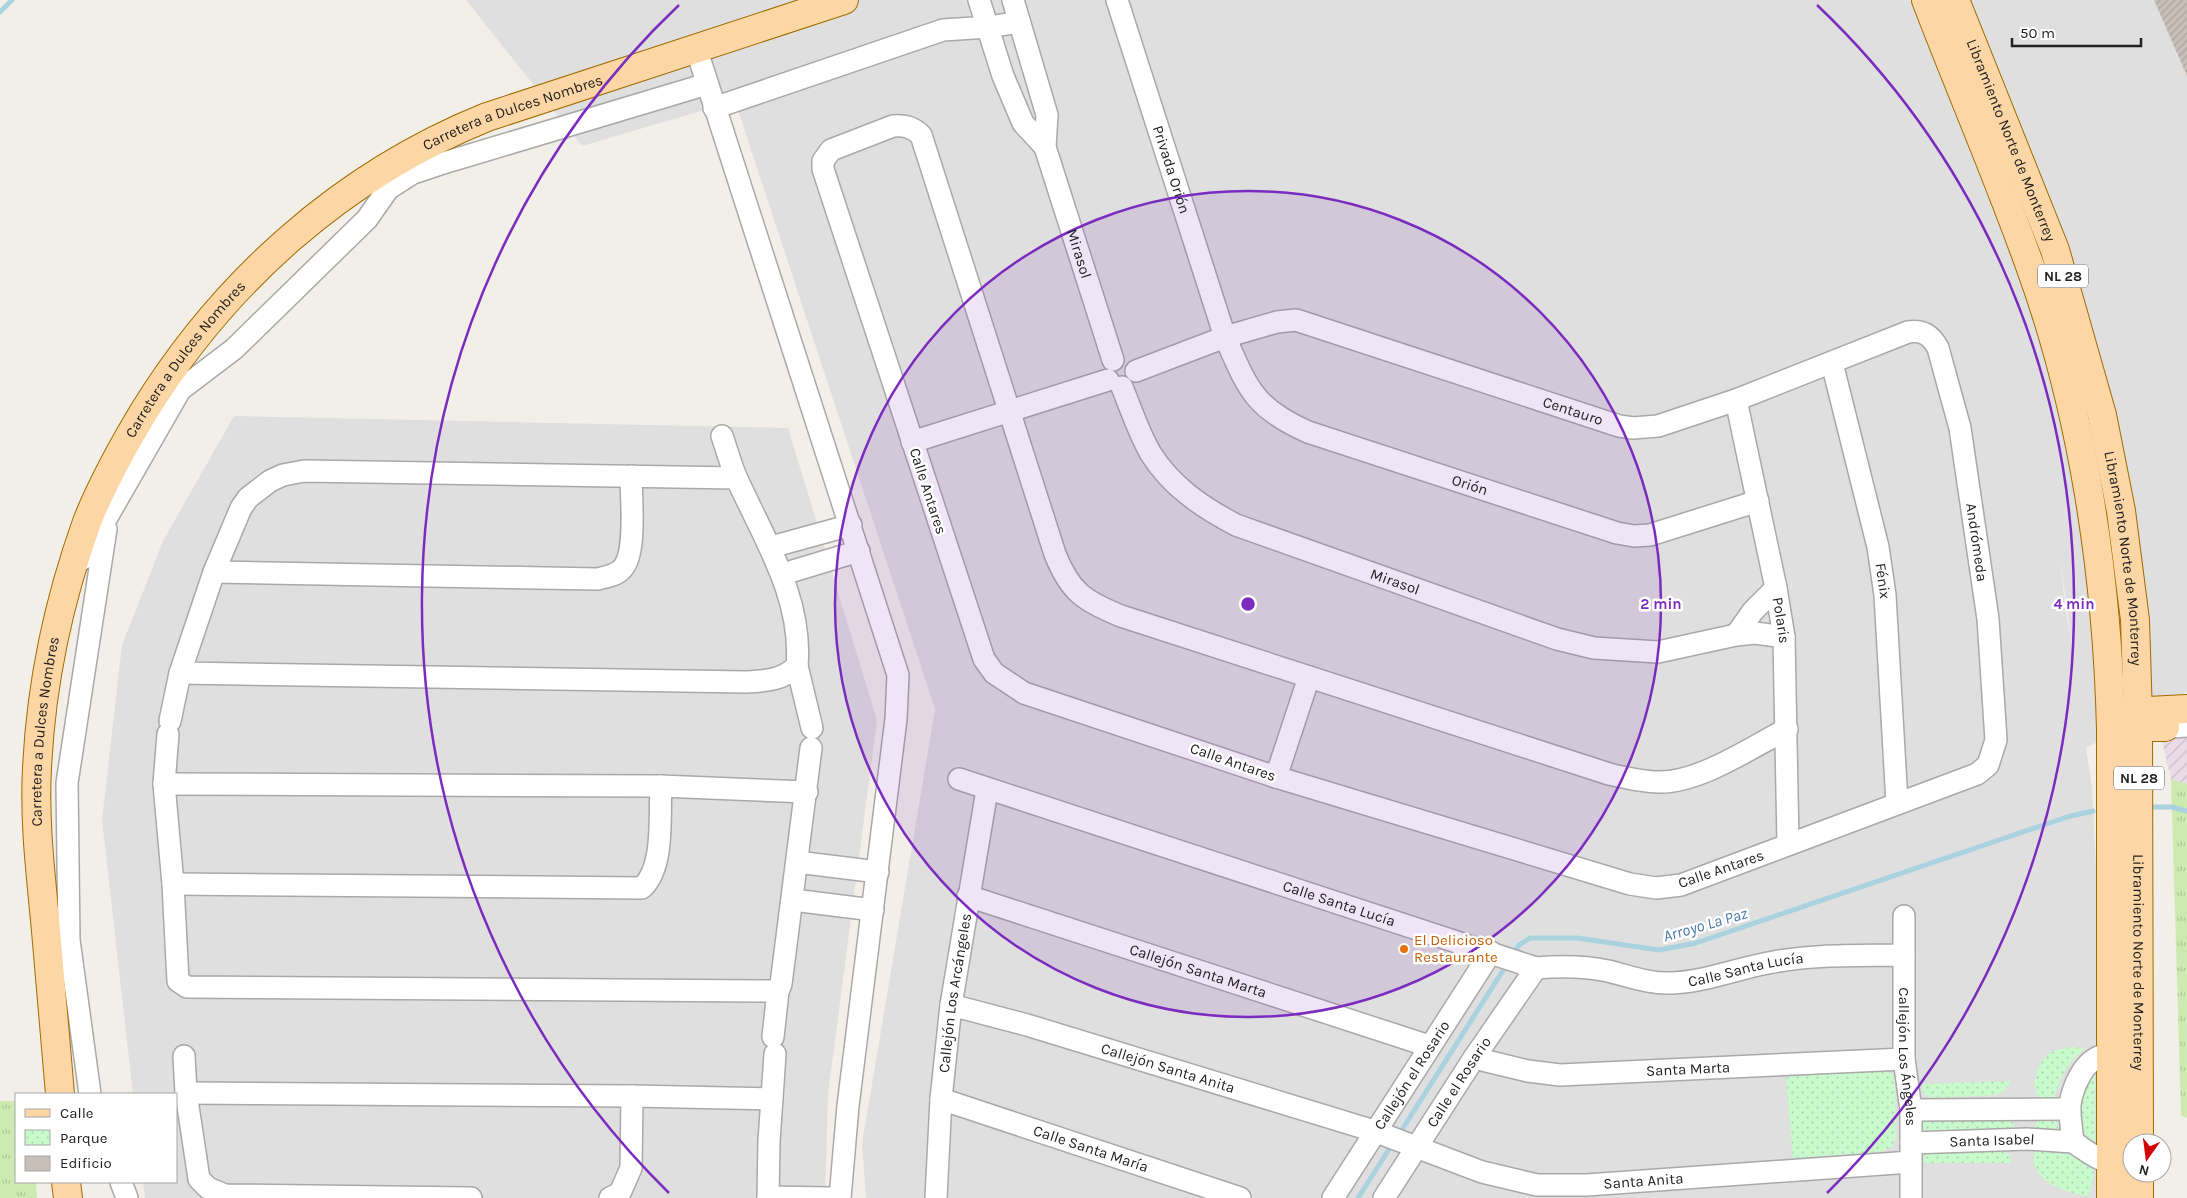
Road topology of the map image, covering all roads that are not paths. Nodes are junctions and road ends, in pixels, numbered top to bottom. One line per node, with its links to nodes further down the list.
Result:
1 (844, 0): 9 (main road, Carretera a Dulces Nombres)
2 (980, 0): 8 (street, Mirasol)
3 (1013, 0): 7 (street, Mirasol)
4 (1117, 0): 14 (street, Privada Orión)
5 (1926, 0): 32 (main road)
6 (1958, 6): 36 (main road, Libramiento Norte de Monterrey / NL 28)
7 (1019, 22): 8 (street); 12 (street, Mirasol)
8 (989, 27): 11 (street); 12 (street, Mirasol)
9 (696, 48): 10 (street); 30 (main road, Carretera a Dulces Nombres)
10 (707, 84): 11 (street); 24 (street)
11 (714, 108): 25 (street)
12 (1045, 147): 16 (street, Mirasol)
13 (1918, 331): 15 (street, Centauro); 41 (street, Andrómeda)
14 (1225, 337): 16 (street, Centauro); 17 (street, Centauro); 23 (street, Orión)
15 (1832, 364): 17 (street, Centauro); 51 (street, Fénix)
16 (1120, 374): 18 (street); 33 (street, Mirasol)
17 (1736, 400): 23 (street, Polaris)
18 (1010, 410): 20 (street); 20 (street, Calle Antares); 38 (street)
19 (722, 436): 22 (street)
20 (912, 442): 42 (street, Calle Antares)
21 (631, 476): 22 (street); 28 (street); 28 (street)
22 (736, 478): 26 (street)
23 (1758, 501): 31 (street, Polaris)
24 (108, 516): 30 (street); 50 (street)
25 (851, 525): 26 (street); 27 (street)
26 (771, 547): 29 (street)
27 (859, 551): 29 (street); 54 (street)
28 (214, 572): 37 (street)
29 (783, 574): 35 (street)
30 (68, 587): 48 (main road, Carretera a Dulces Nombres)
31 (1776, 588): 33 (street); 34 (street, Polaris)
32 (2105, 614): 39 (main road); 49 (main road)
33 (1736, 634): 34 (street, Mirasol)
34 (1784, 637): 40 (street, Polaris)
35 (797, 666): 37 (street); 47 (street)
36 (2136, 667): 39 (main road, Libramiento Norte de Monterrey / NL 28); 39 (main road)
37 (180, 673): 44 (street)
38 (1309, 677): 40 (street); 42 (street)
39 (2160, 722): 49 (main road); 70 (main road, Libramiento Norte de Monterrey / NL 28)
40 (1787, 729): 52 (street, Polaris)
41 (1988, 765): 51 (street, Calle Antares)
42 (1276, 777): 52 (street, Calle Antares)
43 (959, 779): 46 (street, Calle Santa Lucía)
44 (164, 784): 45 (street); 55 (street)
45 (661, 786): 47 (street); 55 (street)
46 (987, 790): 56 (street, Callejón Los Arcángeles); 60 (street, Calle Santa Lucía)
47 (807, 792): 53 (street)
48 (36, 799): 50 (street); 71 (main road, Carretera a Dulces Nombres)
49 (2112, 799): 67 (main road)
50 (69, 800): 72 (street)
51 (1896, 803): 52 (street, Calle Antares)
52 (1788, 844)
53 (798, 862): 54 (street); 57 (street)
54 (878, 872): 58 (street)
55 (173, 884): 63 (street)
56 (968, 896): 64 (street, Callejón Los Arcángeles); 65 (street, Callejón Santa Marta)
57 (793, 900): 58 (street); 63 (street)
58 (873, 910): 99 (street)
59 (1904, 916): 61 (street, Callejón Los Ángeles)
60 (1494, 953): 62 (street, Calle Santa Lucía); 65 (street, Callejón el Rosario)
61 (1904, 955): 62 (street, Calle Santa Lucía); 69 (street, Callejón Los Ángeles)
62 (1534, 968): 68 (street, Calle el Rosario)
63 (778, 991): 75 (street)
64 (951, 1005): 76 (street, Callejón Los Arcángeles); 80 (street, Callejón Santa Anita)
65 (1429, 1046): 80 (street, Callejón el Rosario)
66 (184, 1056): 73 (street)
67 (2110, 1056): 70 (street); 77 (street); 81 (main road)
68 (1474, 1058): 69 (street, Santa Marta); 85 (street, Calle el Rosario)
69 (1904, 1059): 78 (street, Callejón Los Ángeles)
70 (2138, 1074): 82 (main road, Libramiento Norte de Monterrey / NL 28)
71 (60, 1093)
72 (90, 1093)
73 (186, 1094): 74 (street); 92 (street)
74 (632, 1096): 75 (street); 97 (street)
75 (772, 1099): 93 (street)
76 (941, 1099): 100 (street, Callejón Los Arcángeles); 101 (street, Calle Santa María)
77 (2070, 1109): 79 (street, Santa Isabel); 84 (street)
78 (1911, 1110): 79 (street, Santa Isabel); 87 (street, Callejón Los Ángeles)
79 (2027, 1111): 83 (street)
80 (1378, 1133): 85 (street, Santa Anita); 102 (street, Callejón el Rosario)
81 (2128, 1133)
82 (2133, 1133)
83 (2027, 1139): 84 (street, Santa Isabel); 87 (street, Santa Isabel)
84 (2073, 1142): 86 (street, Santa Isabel)
85 (1414, 1145): 87 (street, Santa Anita); 103 (street, Calle el Rosario)
86 (2122, 1148)
87 (1911, 1152): 104 (street, Callejón Los Ángeles)
88 (2122, 1172): 105 (main road)
89 (66, 1183): 94 (main road)
90 (121, 1183): 95 (street)
91 (2139, 1183): 106 (main road)
92 (310, 1197): 96 (street)
93 (768, 1197): 98 (street)
94 (68, 1198)
95 (127, 1198)
96 (471, 1198)
97 (610, 1198)
98 (829, 1198)
99 (840, 1198)
100 (936, 1198)
101 (1240, 1198)
102 (1333, 1198)
103 (1384, 1198)
104 (1911, 1198)
105 (2111, 1198)
106 (2139, 1198)

